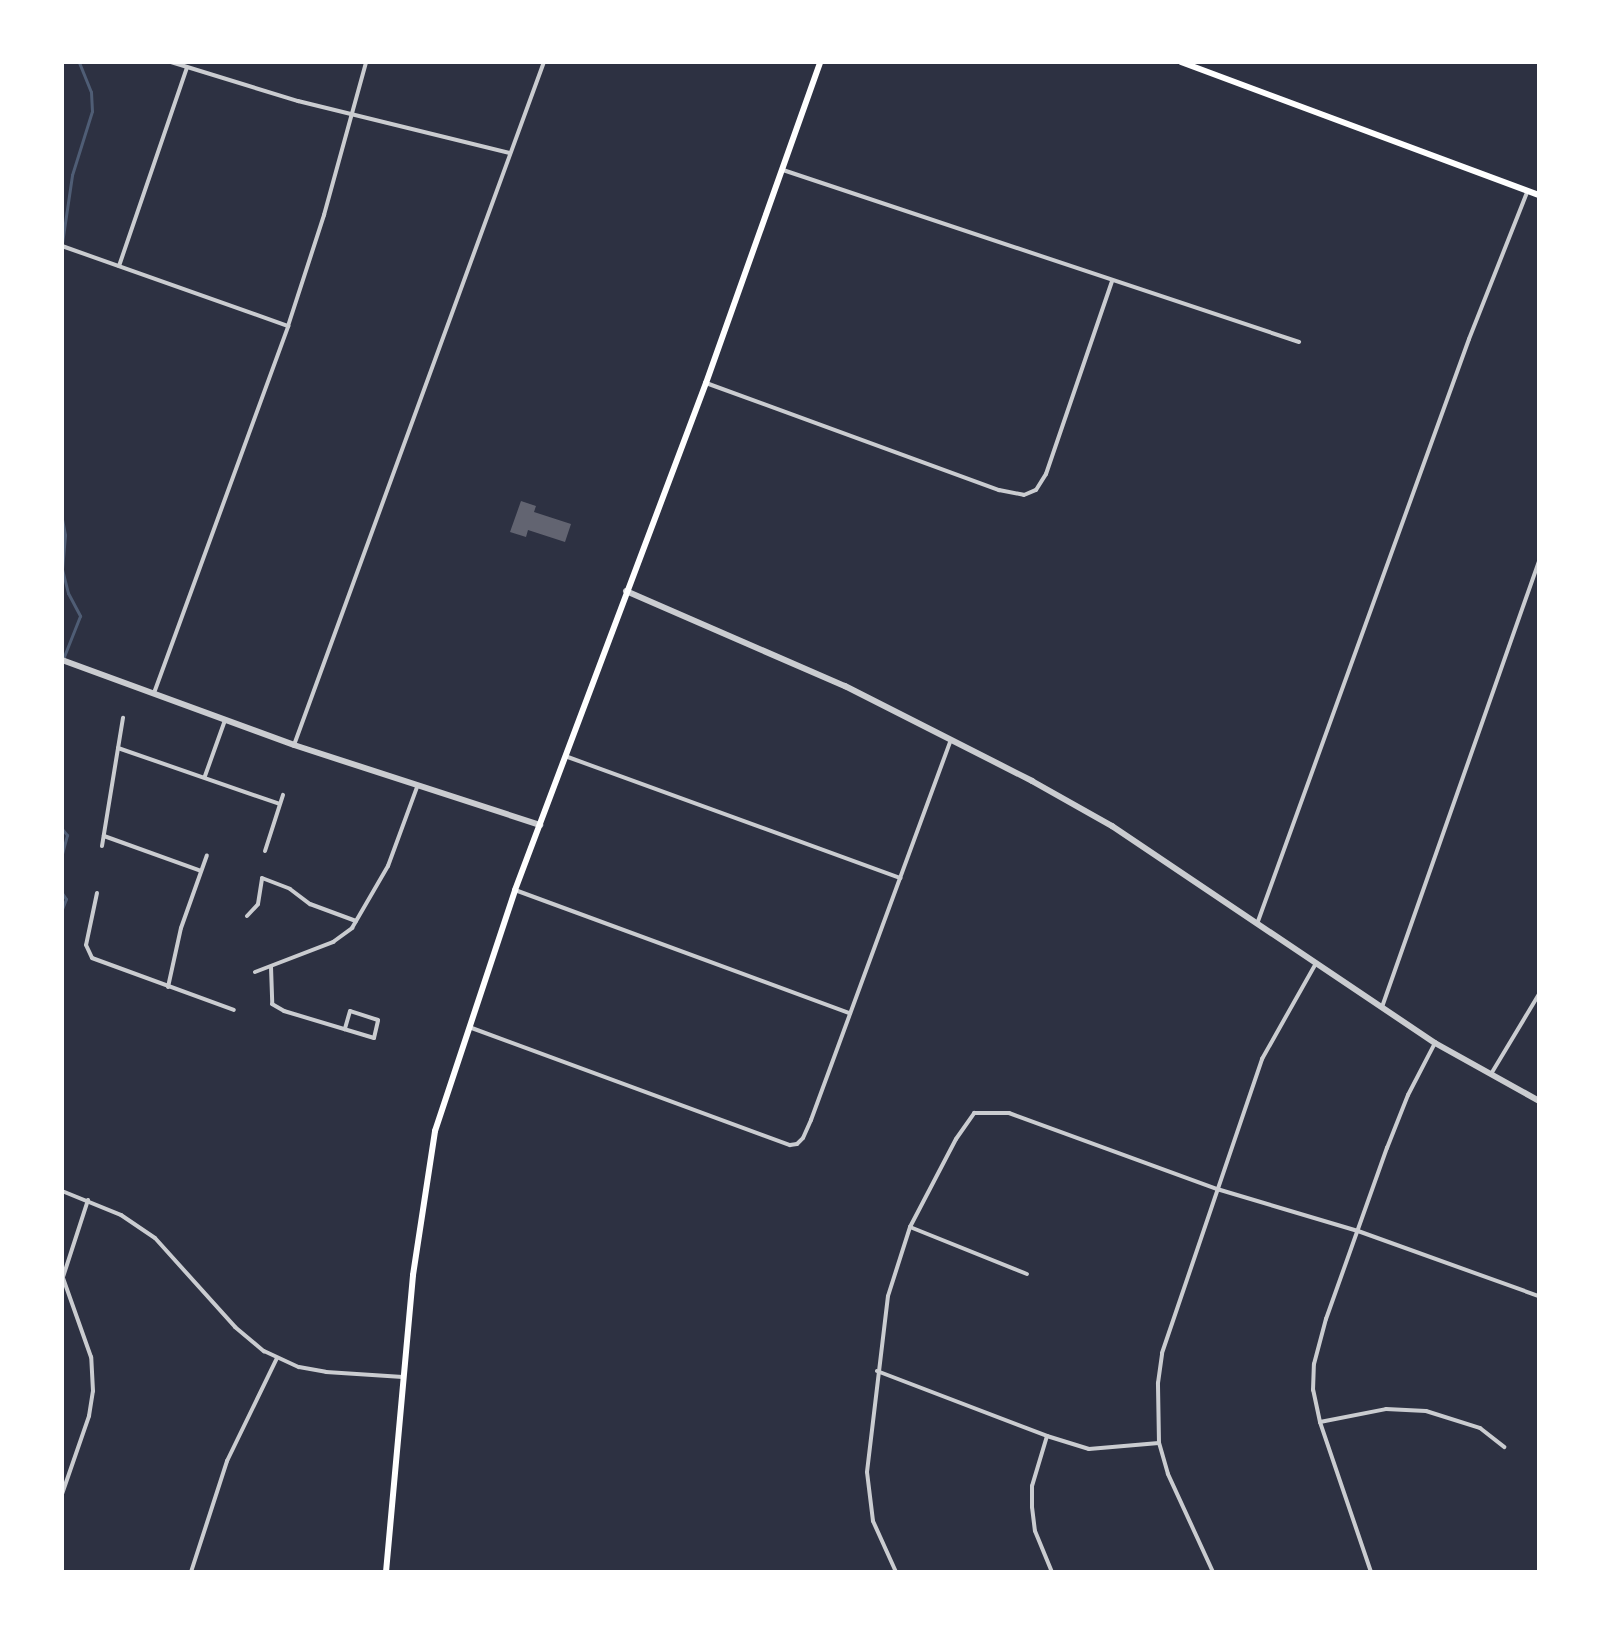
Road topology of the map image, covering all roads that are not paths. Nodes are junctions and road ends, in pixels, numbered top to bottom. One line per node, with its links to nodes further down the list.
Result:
1 (171, 62): 6 (street)
2 (366, 62): 7 (street)
3 (544, 62): 8 (street)
4 (820, 62): 9 (main road)
5 (1181, 62): 10 (main road)
6 (187, 67): 7 (street); 13 (street)
7 (351, 114): 8 (street); 15 (street)
8 (510, 153): 25 (street)
9 (783, 170): 14 (street); 17 (main road)
10 (1528, 190): 11 (main road); 43 (street)
11 (1539, 195)
12 (62, 246): 13 (street)
13 (119, 266): 15 (street)
14 (1112, 281): 16 (street); 17 (street)
15 (288, 326): 21 (street)
16 (1299, 342)
17 (706, 383): 19 (main road)
18 (1539, 562): 49 (street)
19 (626, 591): 24 (street); 27 (main road)
20 (62, 660): 21 (street)
21 (154, 693): 23 (street)
22 (123, 718): 26 (street)
23 (225, 720): 25 (street); 28 (street)
24 (951, 740): 38 (street); 43 (street)
25 (294, 745): 29 (street)
26 (118, 748): 28 (street); 33 (street)
27 (565, 756): 32 (main road); 38 (street)
28 (205, 776): 31 (street)
29 (417, 787): 32 (street); 42 (street)
30 (283, 795): 31 (street)
31 (280, 804): 35 (street)
32 (540, 825): 39 (main road)
33 (104, 836): 34 (street); 37 (street)
34 (102, 846)
35 (265, 851)
36 (207, 855): 37 (street)
37 (201, 871): 47 (street)
38 (900, 878): 51 (street)
39 (515, 890): 51 (street); 52 (main road)
40 (97, 893): 47 (street)
41 (247, 916): 42 (street)
42 (356, 921): 45 (street)
43 (1257, 924): 44 (street)
44 (1315, 965): 49 (street); 57 (street)
45 (271, 966): 46 (street); 53 (street)
46 (255, 972)
47 (168, 987): 50 (street)
48 (1539, 994): 55 (street)
49 (1382, 1007): 54 (street)
50 (234, 1010)
51 (850, 1013): 52 (street)
52 (467, 1026): 67 (main road)
53 (345, 1029): 53 (street)
54 (1435, 1043): 55 (street); 61 (street)
55 (1491, 1074): 56 (street)
56 (1539, 1101)
57 (1217, 1189): 60 (street); 61 (street); 70 (street)
58 (62, 1191): 59 (street)
59 (88, 1200): 63 (street); 65 (street)
60 (910, 1227): 62 (street); 66 (street)
61 (1358, 1231): 64 (street); 68 (street)
62 (1027, 1274)
63 (62, 1278): 72 (street)
64 (1539, 1296)
65 (277, 1358): 67 (street); 73 (street)
66 (877, 1371): 69 (street); 75 (street)
67 (405, 1378): 74 (main road)
68 (1320, 1422): 71 (street); 78 (street)
69 (1047, 1436): 70 (street); 76 (street)
70 (1159, 1443): 77 (street)
71 (1504, 1447)
72 (62, 1494)
73 (191, 1572)
74 (386, 1572)
75 (896, 1572)
76 (1052, 1572)
77 (1213, 1572)
78 (1371, 1572)

